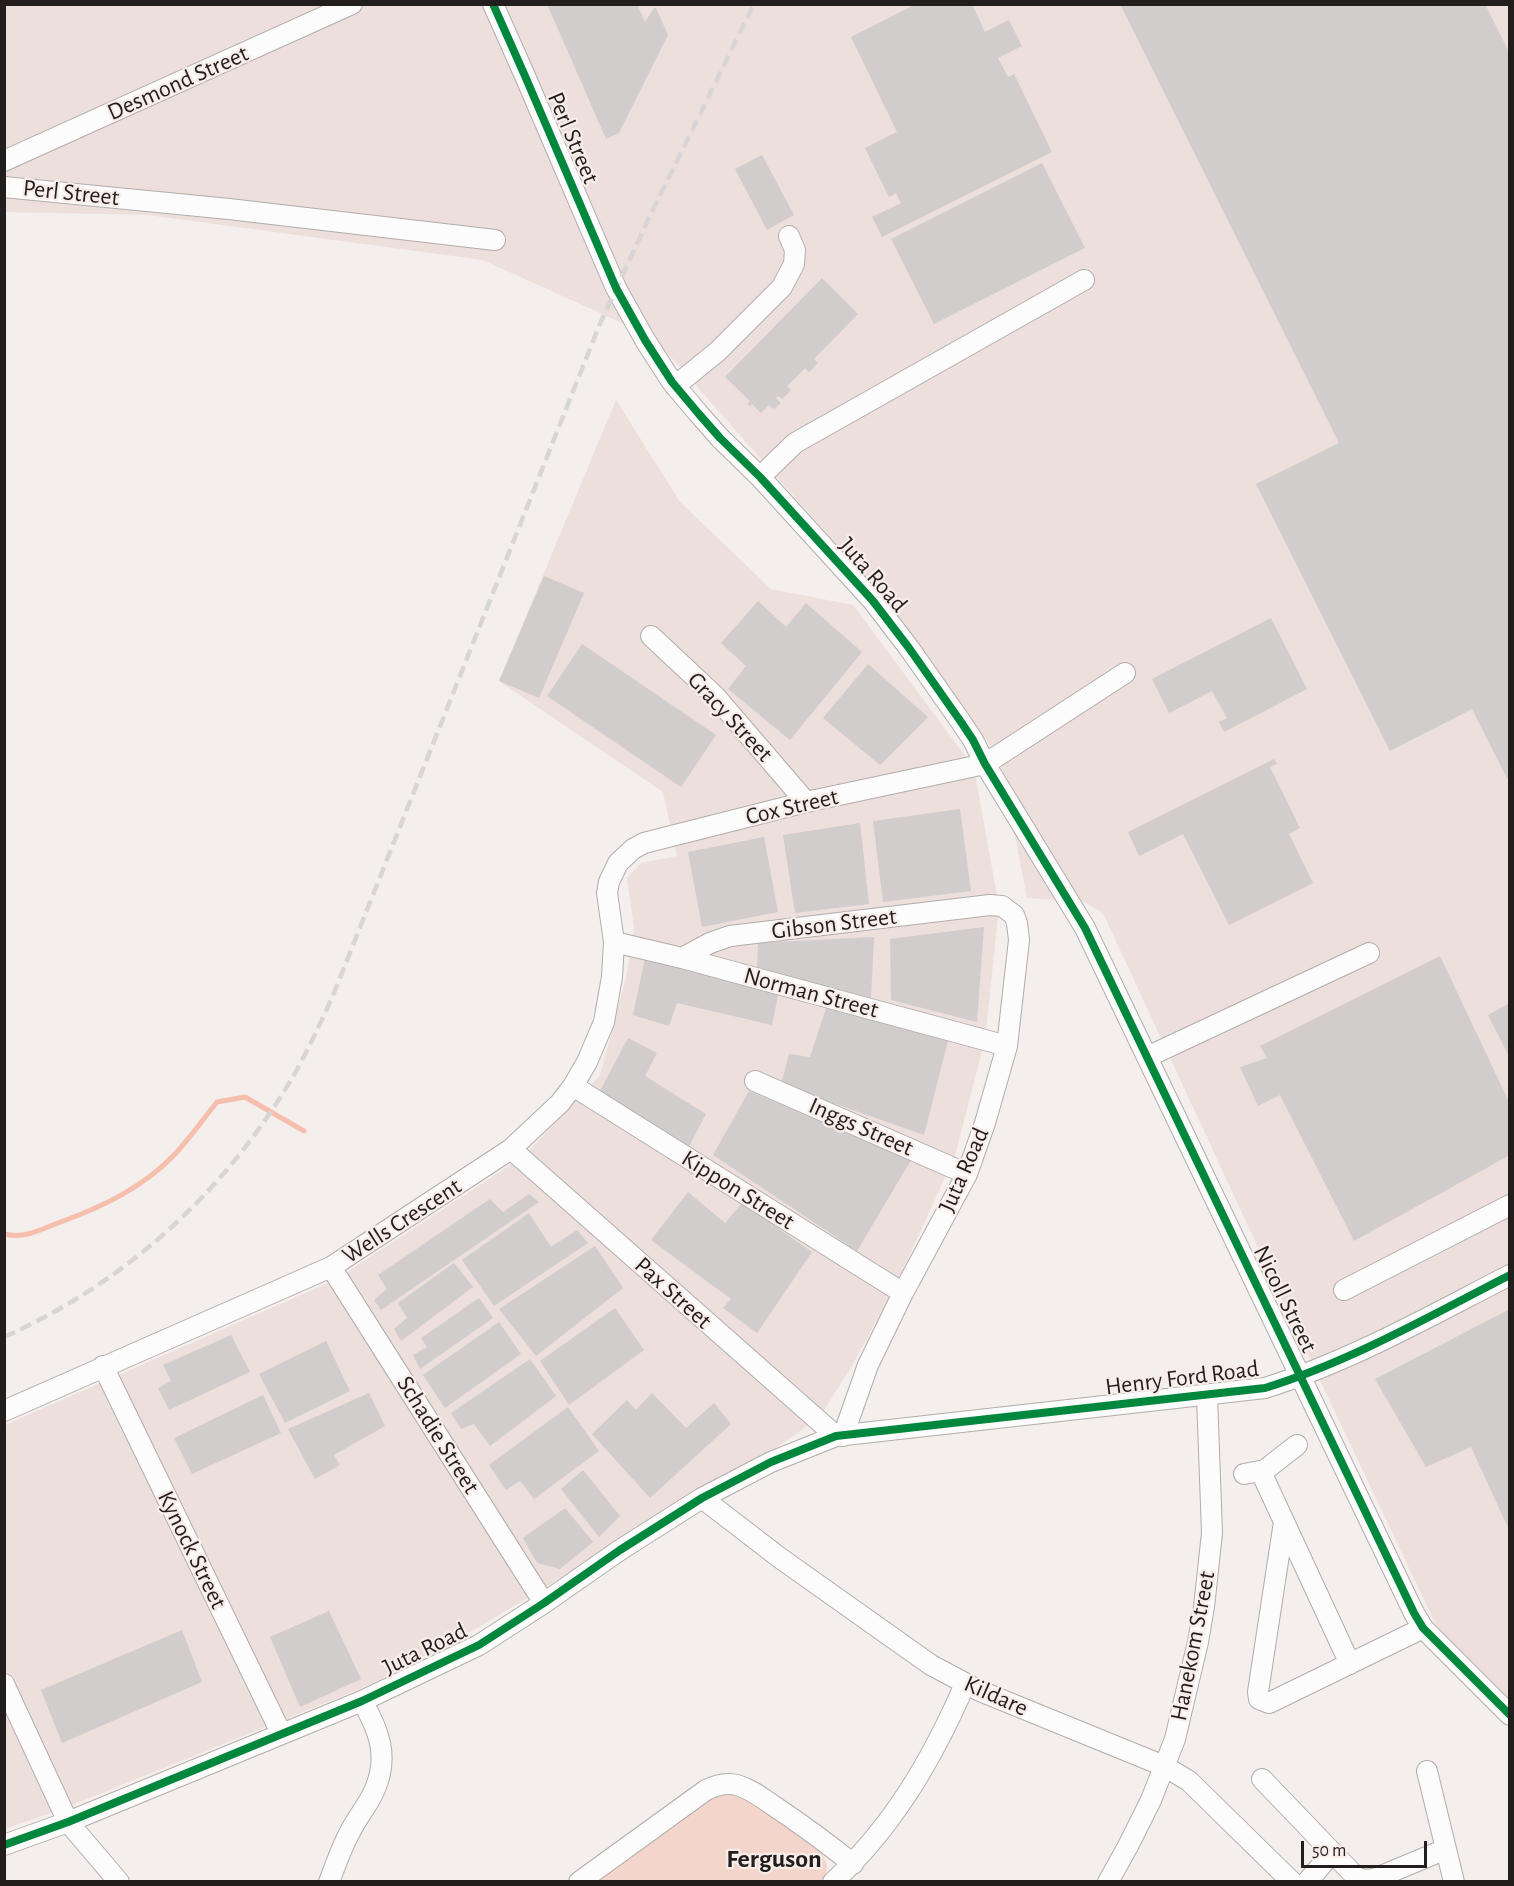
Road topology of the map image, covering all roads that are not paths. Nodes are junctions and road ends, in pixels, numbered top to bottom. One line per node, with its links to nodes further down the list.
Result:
1 (352, 4): 3 (street, Desmond Street)
2 (493, 4): 8 (street, Perl Street)
3 (4, 161)
4 (4, 187): 6 (street, Perl Street)
5 (789, 236): 9 (street)
6 (495, 240)
7 (1084, 280): 10 (street)
8 (616, 288): 9 (street, Juta Road)
9 (675, 386): 10 (street, Juta Road)
10 (760, 477): 13 (street, Juta Road)
11 (651, 636): 14 (street, Gracy Street)
12 (1125, 673): 13 (street)
13 (985, 764): 14 (street, Cox Street); 17 (street, Juta Road)
14 (806, 802): 15 (street, Cox Street)
15 (612, 873): 18 (street, Wells Crescent)
16 (990, 905): 20 (street, Gibson Street); 21 (street, Juta Road)
17 (1073, 908): 22 (street, Nicoll Street)
18 (614, 942): 20 (street, Norman Street); 24 (street, Wells Crescent)
19 (1369, 953): 22 (street)
20 (682, 958): 21 (street, Norman Street)
21 (1007, 1046): 26 (street, Juta Road)
22 (1147, 1057): 33 (street, Nicoll Street)
23 (754, 1081): 26 (street, Inggs Street)
24 (573, 1086): 25 (street, Wells Crescent); 31 (street, Kippon Street)
25 (511, 1149): 28 (street, Wells Crescent); 36 (street, Pax Street)
26 (967, 1174): 31 (street, Juta Road)
27 (1509, 1205): 30 (street)
28 (331, 1267): 32 (street, Wells Crescent); 40 (street, Schadie Street)
29 (1509, 1275): 33 (street, Henry Ford Road)
30 (1344, 1290)
31 (903, 1293): 36 (street, Juta Road)
32 (103, 1366): 35 (street, Wells Crescent); 47 (street, Kynock Street)
33 (1301, 1377): 34 (street, Henry Ford Road); 41 (street, Nicoll Street)
34 (1207, 1396): 36 (street, Henry Ford Road); 48 (street, Hanekom Street)
35 (4, 1411)
36 (839, 1436): 38 (street, Juta Road)
37 (1297, 1445): 39 (street)
38 (702, 1498): 40 (street, Juta Road); 44 (street, Kildare)
39 (1284, 1522): 42 (street); 42 (street)
40 (544, 1603): 45 (street, Juta Road)
41 (1423, 1628): 42 (street); 46 (street, Nicoll Street)
42 (1350, 1664)
43 (4, 1684): 51 (street)
44 (964, 1684): 48 (street, Kildare); 55 (street)
45 (362, 1701): 47 (street, Juta Road); 57 (street)
46 (1509, 1715)
47 (281, 1733): 51 (street, Juta Road)
48 (1164, 1766): 60 (street, Hanekom Street); 61 (street, Kildare)
49 (1427, 1771): 53 (street)
50 (1262, 1779): 54 (street)
51 (68, 1822): 52 (street, Juta Road); 56 (street)
52 (4, 1845)
53 (1446, 1850): 54 (street); 63 (street)
54 (1332, 1853): 62 (street)
55 (853, 1864): 58 (street); 59 (street)
56 (119, 1881)
57 (329, 1881)
58 (579, 1881)
59 (833, 1881)
60 (1107, 1881)
61 (1292, 1881)
62 (1307, 1881)
63 (1454, 1881)

